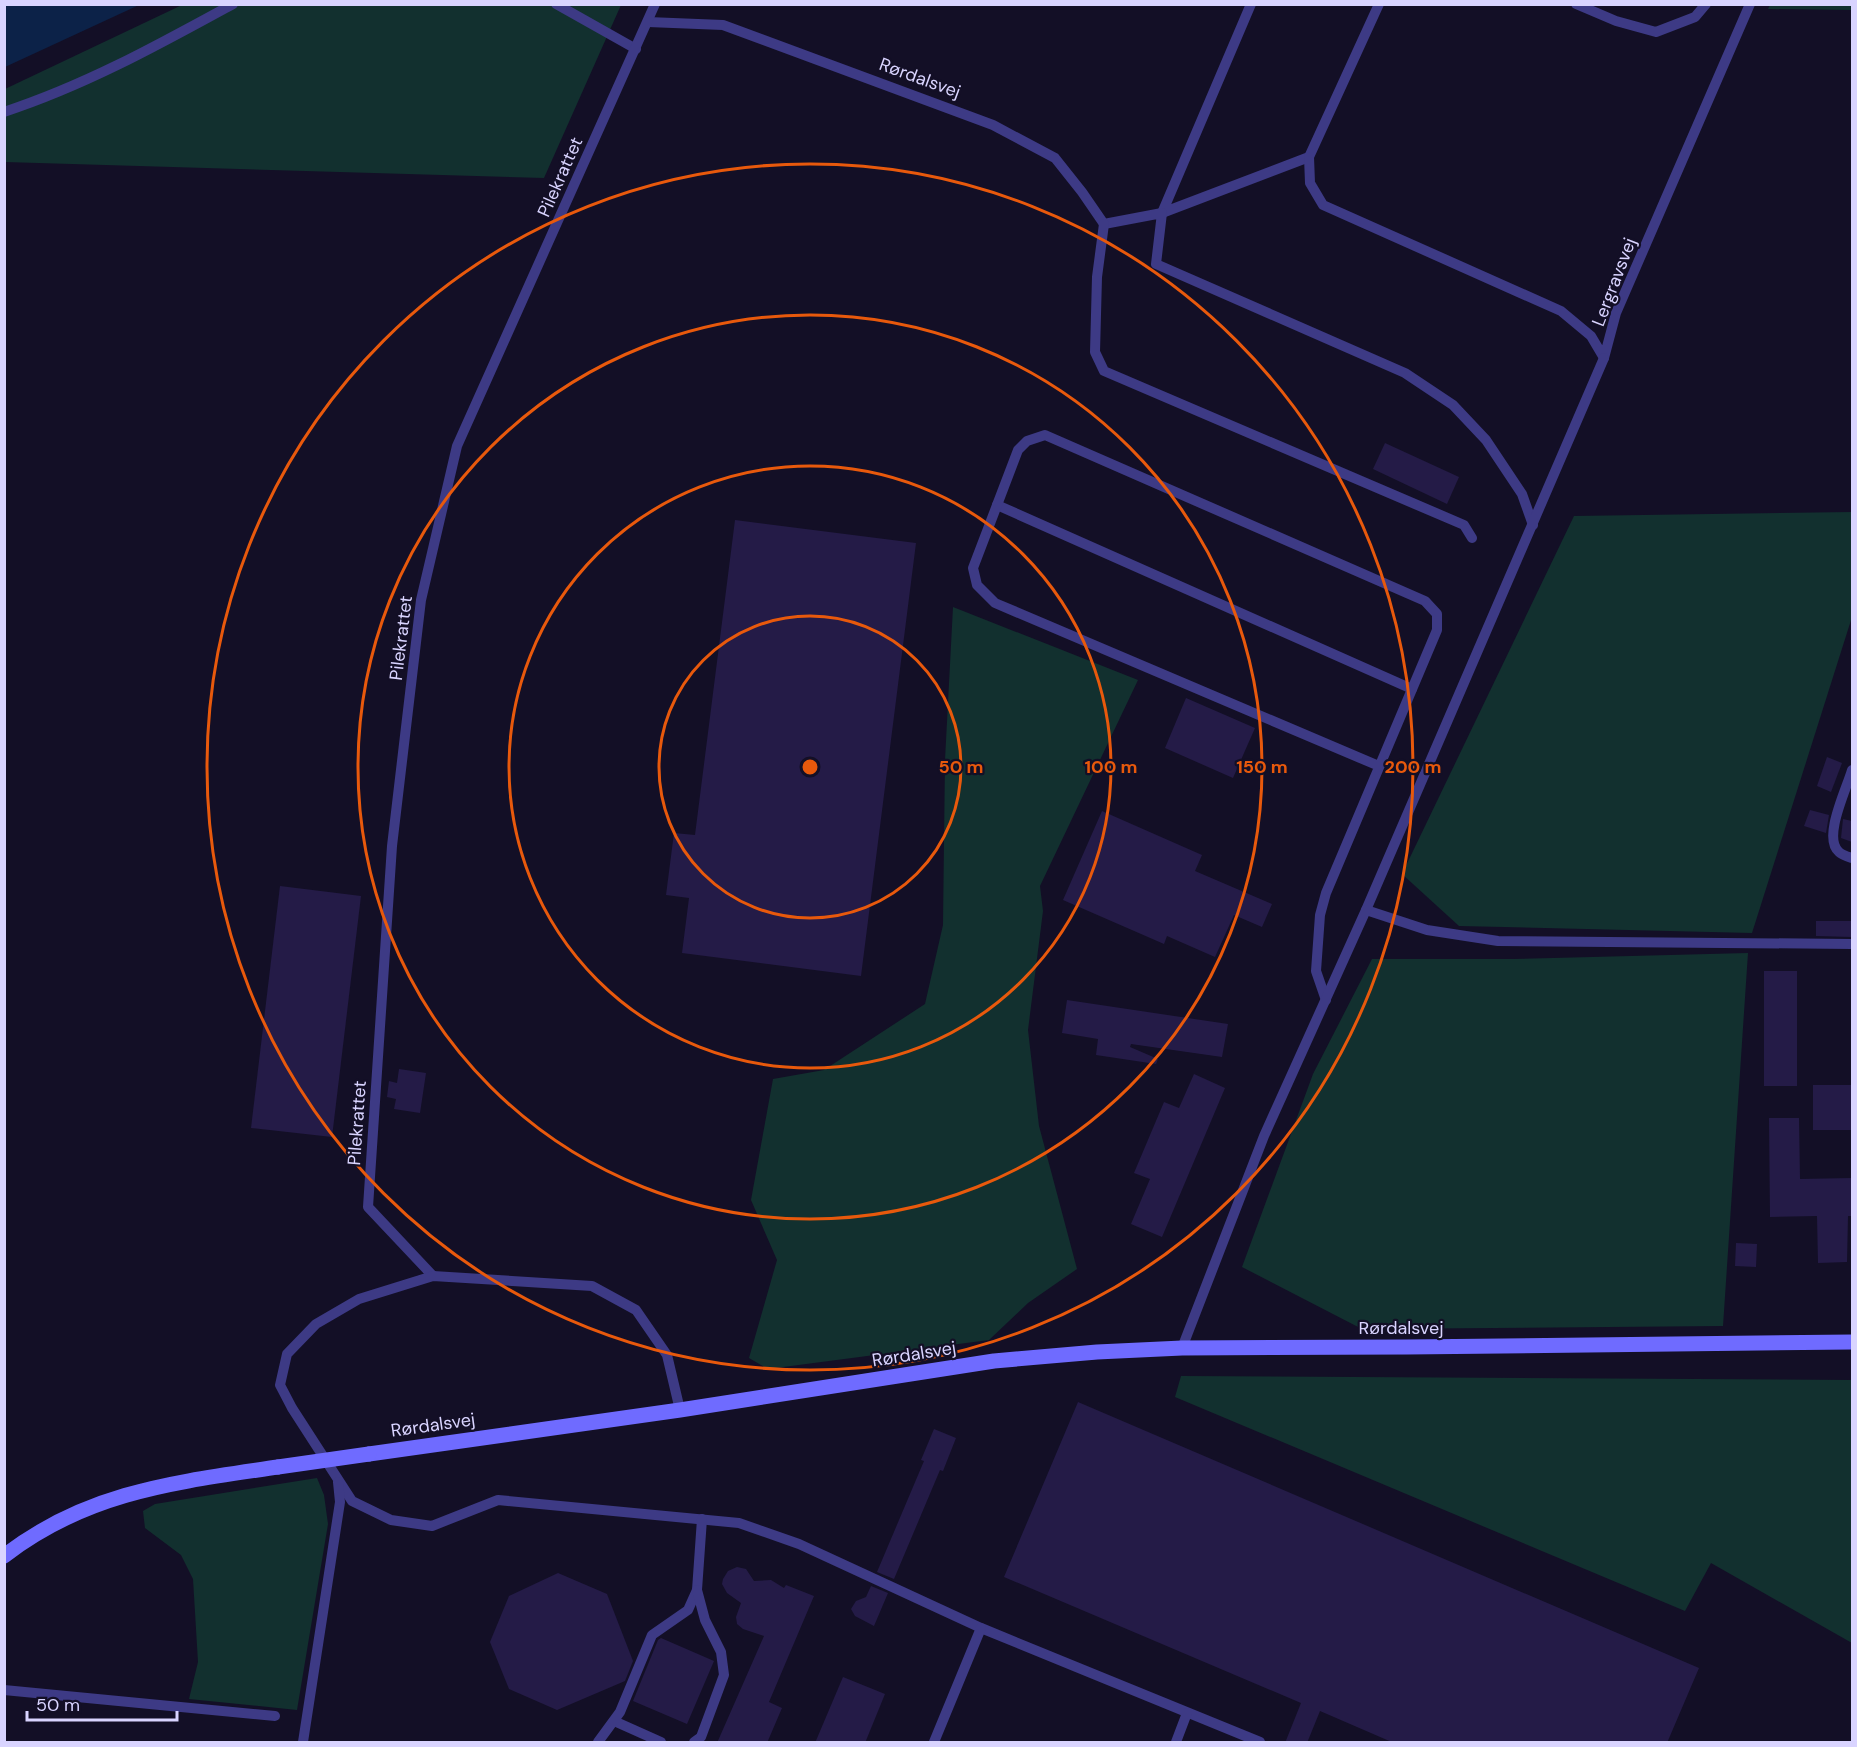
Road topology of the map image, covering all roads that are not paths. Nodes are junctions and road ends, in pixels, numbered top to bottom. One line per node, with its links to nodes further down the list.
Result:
1 (233, 4): 11 (lane)
2 (556, 4): 10 (lane)
3 (655, 4): 9 (lane)
4 (1251, 4): 13 (lane)
5 (1379, 4): 12 (lane)
6 (1576, 4): 7 (lane)
7 (1706, 4)
8 (1750, 4): 15 (lane, Lergravsvej)
9 (648, 22): 10 (lane, Pilekrattet); 14 (lane, Rørdalsvej)
10 (636, 49): 27 (lane, Pilekrattet)
11 (4, 112)
12 (1309, 157): 13 (lane); 15 (lane, Lergravsvej)
13 (1162, 213): 14 (lane); 17 (lane)
14 (1104, 224): 18 (lane)
15 (1604, 358): 17 (lane)
16 (997, 506): 19 (lane); 19 (lane); 20 (lane)
17 (1533, 525): 24 (lane)
18 (1472, 538)
19 (1412, 689): 20 (lane)
20 (1380, 766): 26 (lane)
21 (1852, 770): 22 (lane)
22 (1847, 802): 23 (lane)
23 (1852, 858)
24 (1366, 910): 25 (lane); 26 (lane)
25 (1852, 944)
26 (1326, 1000): 29 (lane)
27 (433, 1276): 30 (lane); 31 (lane)
28 (1852, 1342): 29 (street, Rørdalsvej)
29 (1182, 1348): 30 (street, Rørdalsvej)
30 (680, 1410): 33 (street, Rørdalsvej, bridge)
31 (337, 1478): 32 (lane); 40 (lane)
32 (702, 1519): 34 (lane); 35 (lane)
33 (4, 1556)
34 (696, 1590): 39 (lane); 43 (lane)
35 (981, 1628): 37 (lane); 44 (lane)
36 (4, 1690): 38 (lane)
37 (1187, 1713): 45 (lane); 46 (lane)
38 (275, 1716)
39 (614, 1721): 41 (lane); 42 (lane)
40 (303, 1743)
41 (598, 1743)
42 (661, 1743)
43 (694, 1743)
44 (934, 1743)
45 (1176, 1743)
46 (1260, 1743)

